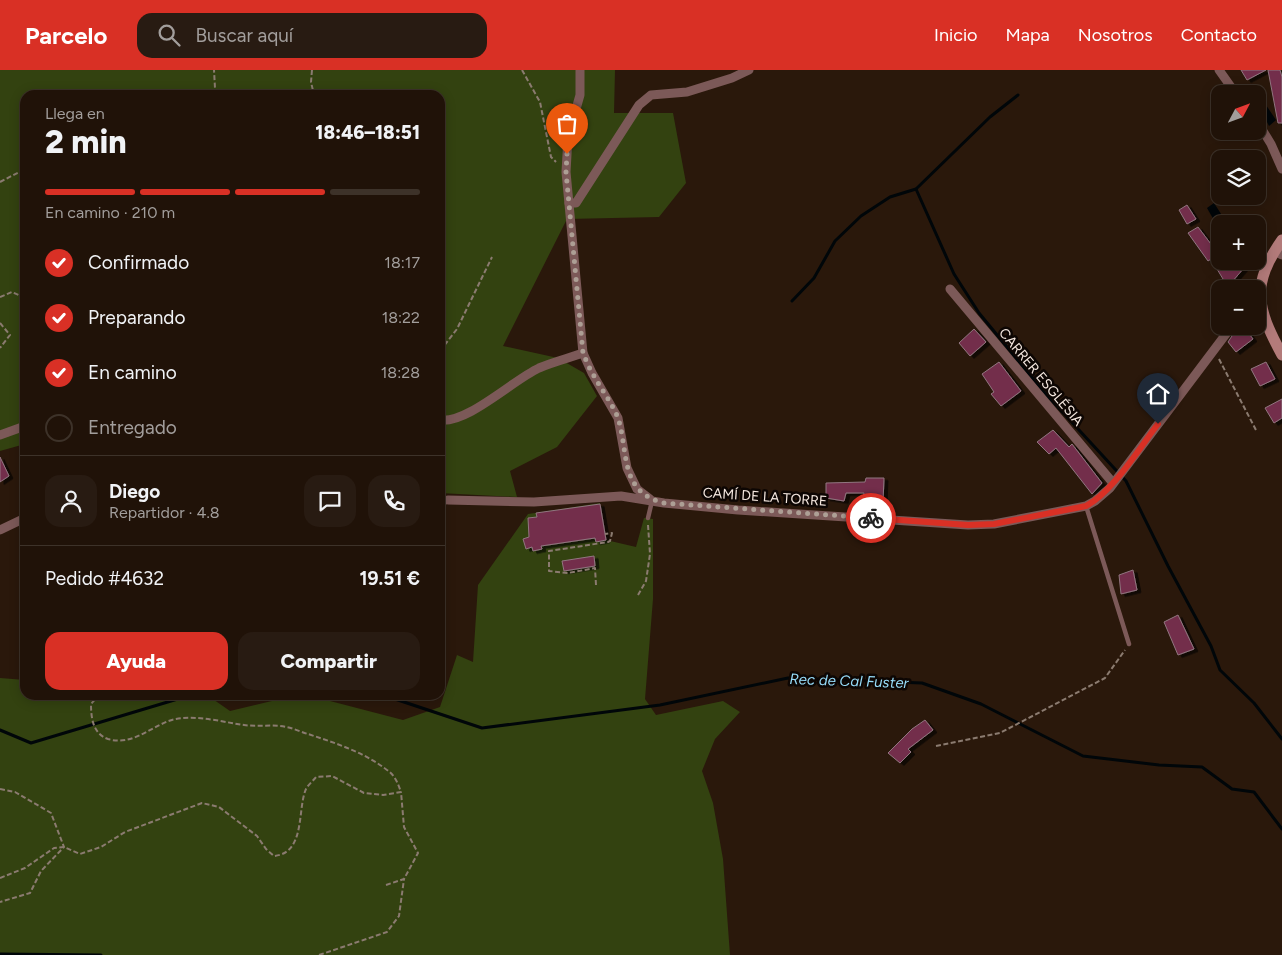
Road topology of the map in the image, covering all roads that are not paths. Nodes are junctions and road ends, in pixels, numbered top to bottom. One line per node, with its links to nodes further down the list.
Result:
1 (580, 70): 7 (street)
2 (749, 70): 7 (street)
3 (1219, 70): 4 (street)
4 (1230, 85)
5 (1266, 136): 6 (street)
6 (1282, 169)
7 (569, 204): 13 (street)
8 (1280, 251): 9 (street)
9 (1262, 280)
10 (950, 289): 18 (street, CARRER ESGLÉSIA)
11 (1266, 324): 14 (street)
12 (1225, 335): 18 (street, CAMÍ DE LA TORRE)
13 (583, 353): 15 (street); 20 (street)
14 (1282, 355)
15 (445, 421)
16 (20, 428): 17 (street)
17 (0, 435)
18 (1113, 483): 22 (street, CAMÍ DE LA TORRE)
19 (448, 500): 20 (street, CAMÍ DE LA TORRE); 21 (lane)
20 (652, 500): 22 (street, CAMÍ DE LA TORRE); 23 (lane)
21 (445, 503)
22 (1086, 506): 26 (lane)
23 (648, 518)
24 (20, 520): 25 (street)
25 (0, 530)
26 (1129, 644)

